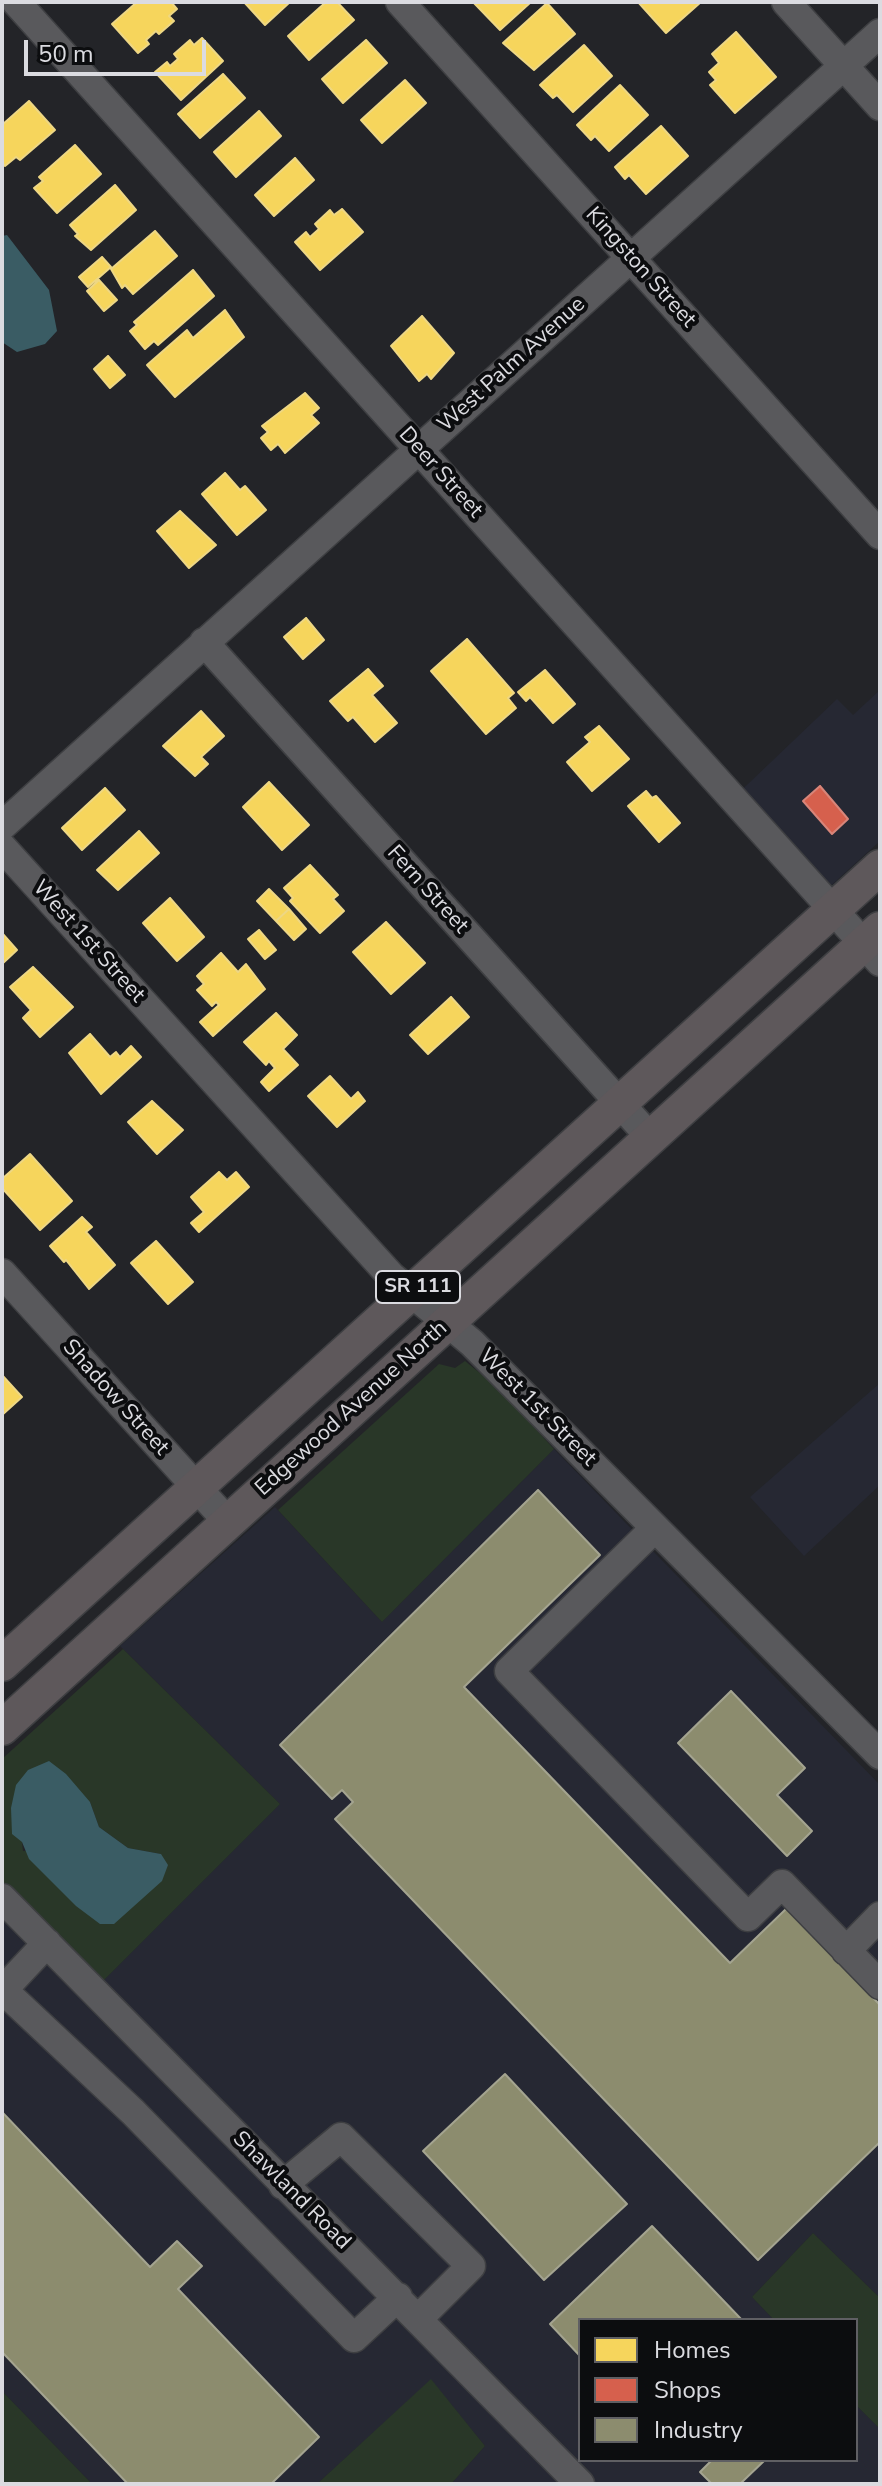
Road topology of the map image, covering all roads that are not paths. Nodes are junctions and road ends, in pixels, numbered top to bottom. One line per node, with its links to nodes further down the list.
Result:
1 (16, 2): 8 (street, Deer Street)
2 (400, 2): 7 (street, Kingston Street)
3 (786, 2): 5 (street)
4 (880, 33): 5 (street, West Palm Avenue)
5 (843, 66): 6 (street); 7 (street, West Palm Avenue)
6 (880, 106)
7 (631, 257): 8 (street, West Palm Avenue); 9 (street, Kingston Street)
8 (418, 449): 10 (street, West Palm Avenue); 14 (street, Deer Street)
9 (880, 535)
10 (204, 642): 11 (street, West Palm Avenue); 16 (street, Fern Street)
11 (2, 826)
12 (2, 847): 19 (street, West 1st Street)
13 (880, 867): 14 (main road, Edgewood Avenue North / SR 111)
14 (834, 910): 15 (street, Deer Street); 16 (main road, Edgewood Avenue North / SR 111)
15 (875, 945): 17 (main road, Edgewood Avenue North / SR 111)
16 (620, 1104): 17 (street, Fern Street); 19 (main road, Edgewood Avenue North / SR 111)
17 (650, 1137): 20 (main road, Edgewood Avenue North / SR 111)
18 (2, 1273): 21 (street, Shadow Street)
19 (413, 1291): 20 (street, West 1st Street); 21 (main road, Edgewood Avenue North / SR 111)
20 (448, 1321): 22 (main road, Edgewood Avenue North / SR 111); 23 (street, West 1st Street)
21 (196, 1488): 22 (street, Shadow Street); 24 (main road, Edgewood Avenue North / SR 111)
22 (228, 1522): 25 (main road, Edgewood Avenue North / SR 111)
23 (655, 1528): 26 (street, West 1st Street); 30 (street)
24 (2, 1664)
25 (6, 1716)
26 (880, 1755)
27 (2, 1898): 29 (street, Shawland Road)
28 (880, 1916): 30 (street)
29 (47, 1943): 32 (street, Shawland Road); 33 (street)
30 (846, 1951): 31 (street)
31 (880, 1985)
32 (283, 2185): 33 (street, Shawland Road); 34 (street)
33 (398, 2297): 34 (street, Shawland Road)
34 (419, 2318): 35 (street, Shawland Road)
35 (565, 2479)

